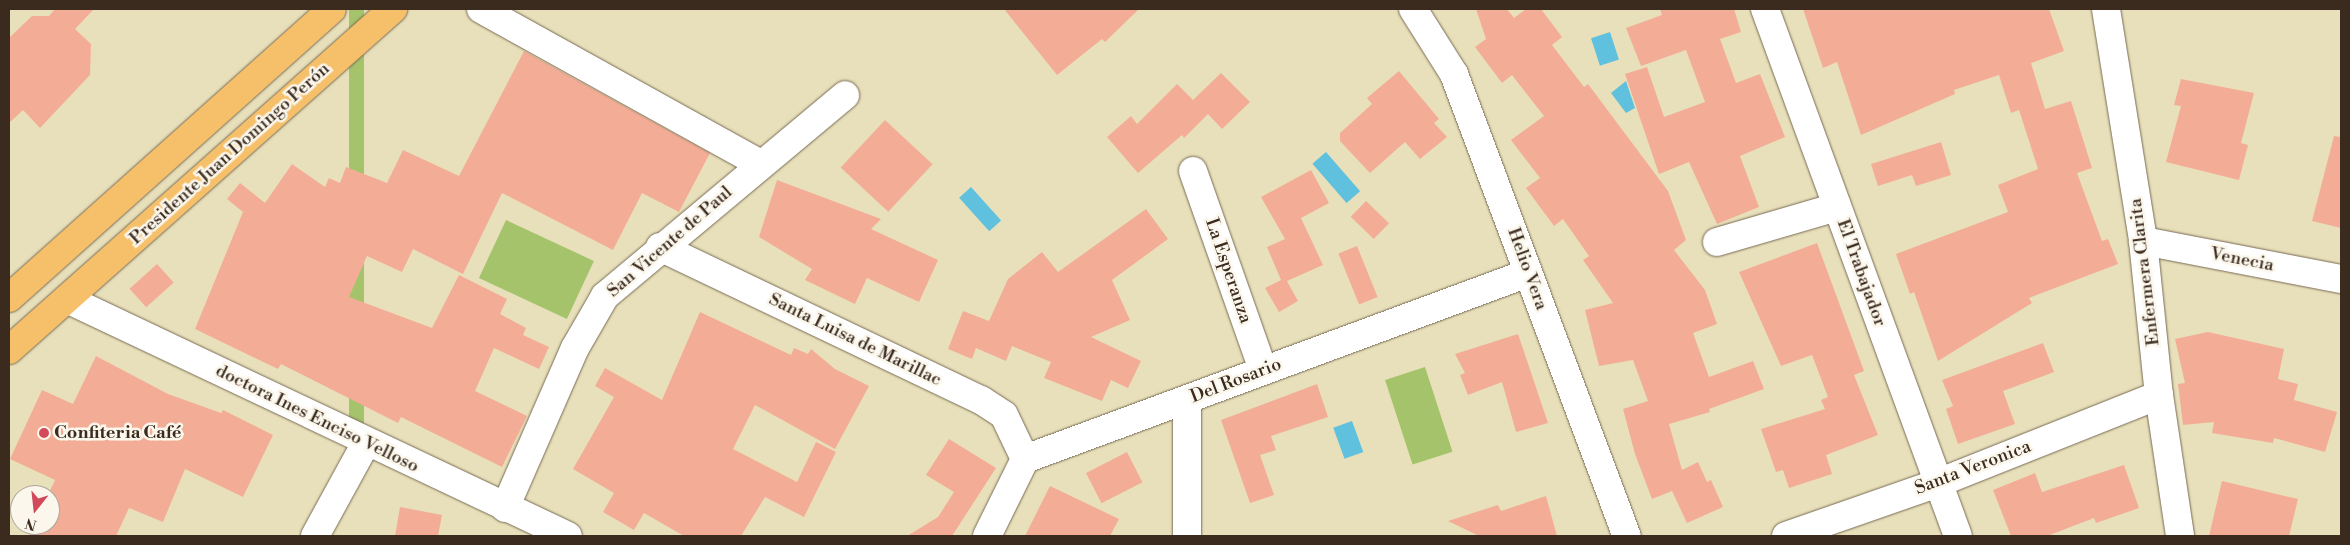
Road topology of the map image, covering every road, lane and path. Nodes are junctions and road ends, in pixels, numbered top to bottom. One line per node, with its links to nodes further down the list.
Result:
1 (332, 9): 16 (main road)
2 (393, 9): 17 (main road, Presidente Juan Domingo Perón)
3 (481, 9): 8 (street)
4 (1413, 9): 14 (street, Helio Vera)
5 (1765, 9): 10 (street, El Trabajador)
6 (2106, 9): 11 (street, Enfermera Clarita)
7 (845, 95): 8 (street, San Vicente de Paul)
8 (761, 164): 13 (street, San Vicente de Paul)
9 (1193, 171): 19 (street, La Esperanza)
10 (1837, 207): 12 (street); 24 (street, El Trabajador)
11 (2142, 241): 15 (street, Venecia); 20 (street, Enfermera Clarita)
12 (1716, 242)
13 (660, 247): 23 (street, Santa Luisa de Marillac); 25 (street, San Vicente de Paul)
14 (1528, 273): 19 (street, Del Rosario); 30 (street, Helio Vera)
15 (2341, 279)
16 (9, 298)
17 (68, 299): 18 (main road, Presidente Juan Domingo Perón); 22 (street, doctora Ines Enciso Velloso)
18 (9, 350)
19 (1263, 370): 21 (street, Del Rosario)
20 (2159, 395): 24 (street, Santa Veronica); 33 (street, Enfermera Clarita)
21 (1187, 400): 23 (street, Del Rosario); 29 (street)
22 (366, 443): 25 (street, doctora Ines Enciso Velloso); 26 (street)
23 (1025, 459): 28 (street)
24 (1938, 483): 31 (street, Santa Veronica); 32 (street, El Trabajador)
25 (505, 508): 27 (street, doctora Ines Enciso Velloso)
26 (315, 536)
27 (568, 536)
28 (988, 536)
29 (1187, 536)
30 (1627, 536)
31 (1786, 536)
32 (1958, 536)
33 (2180, 536)

